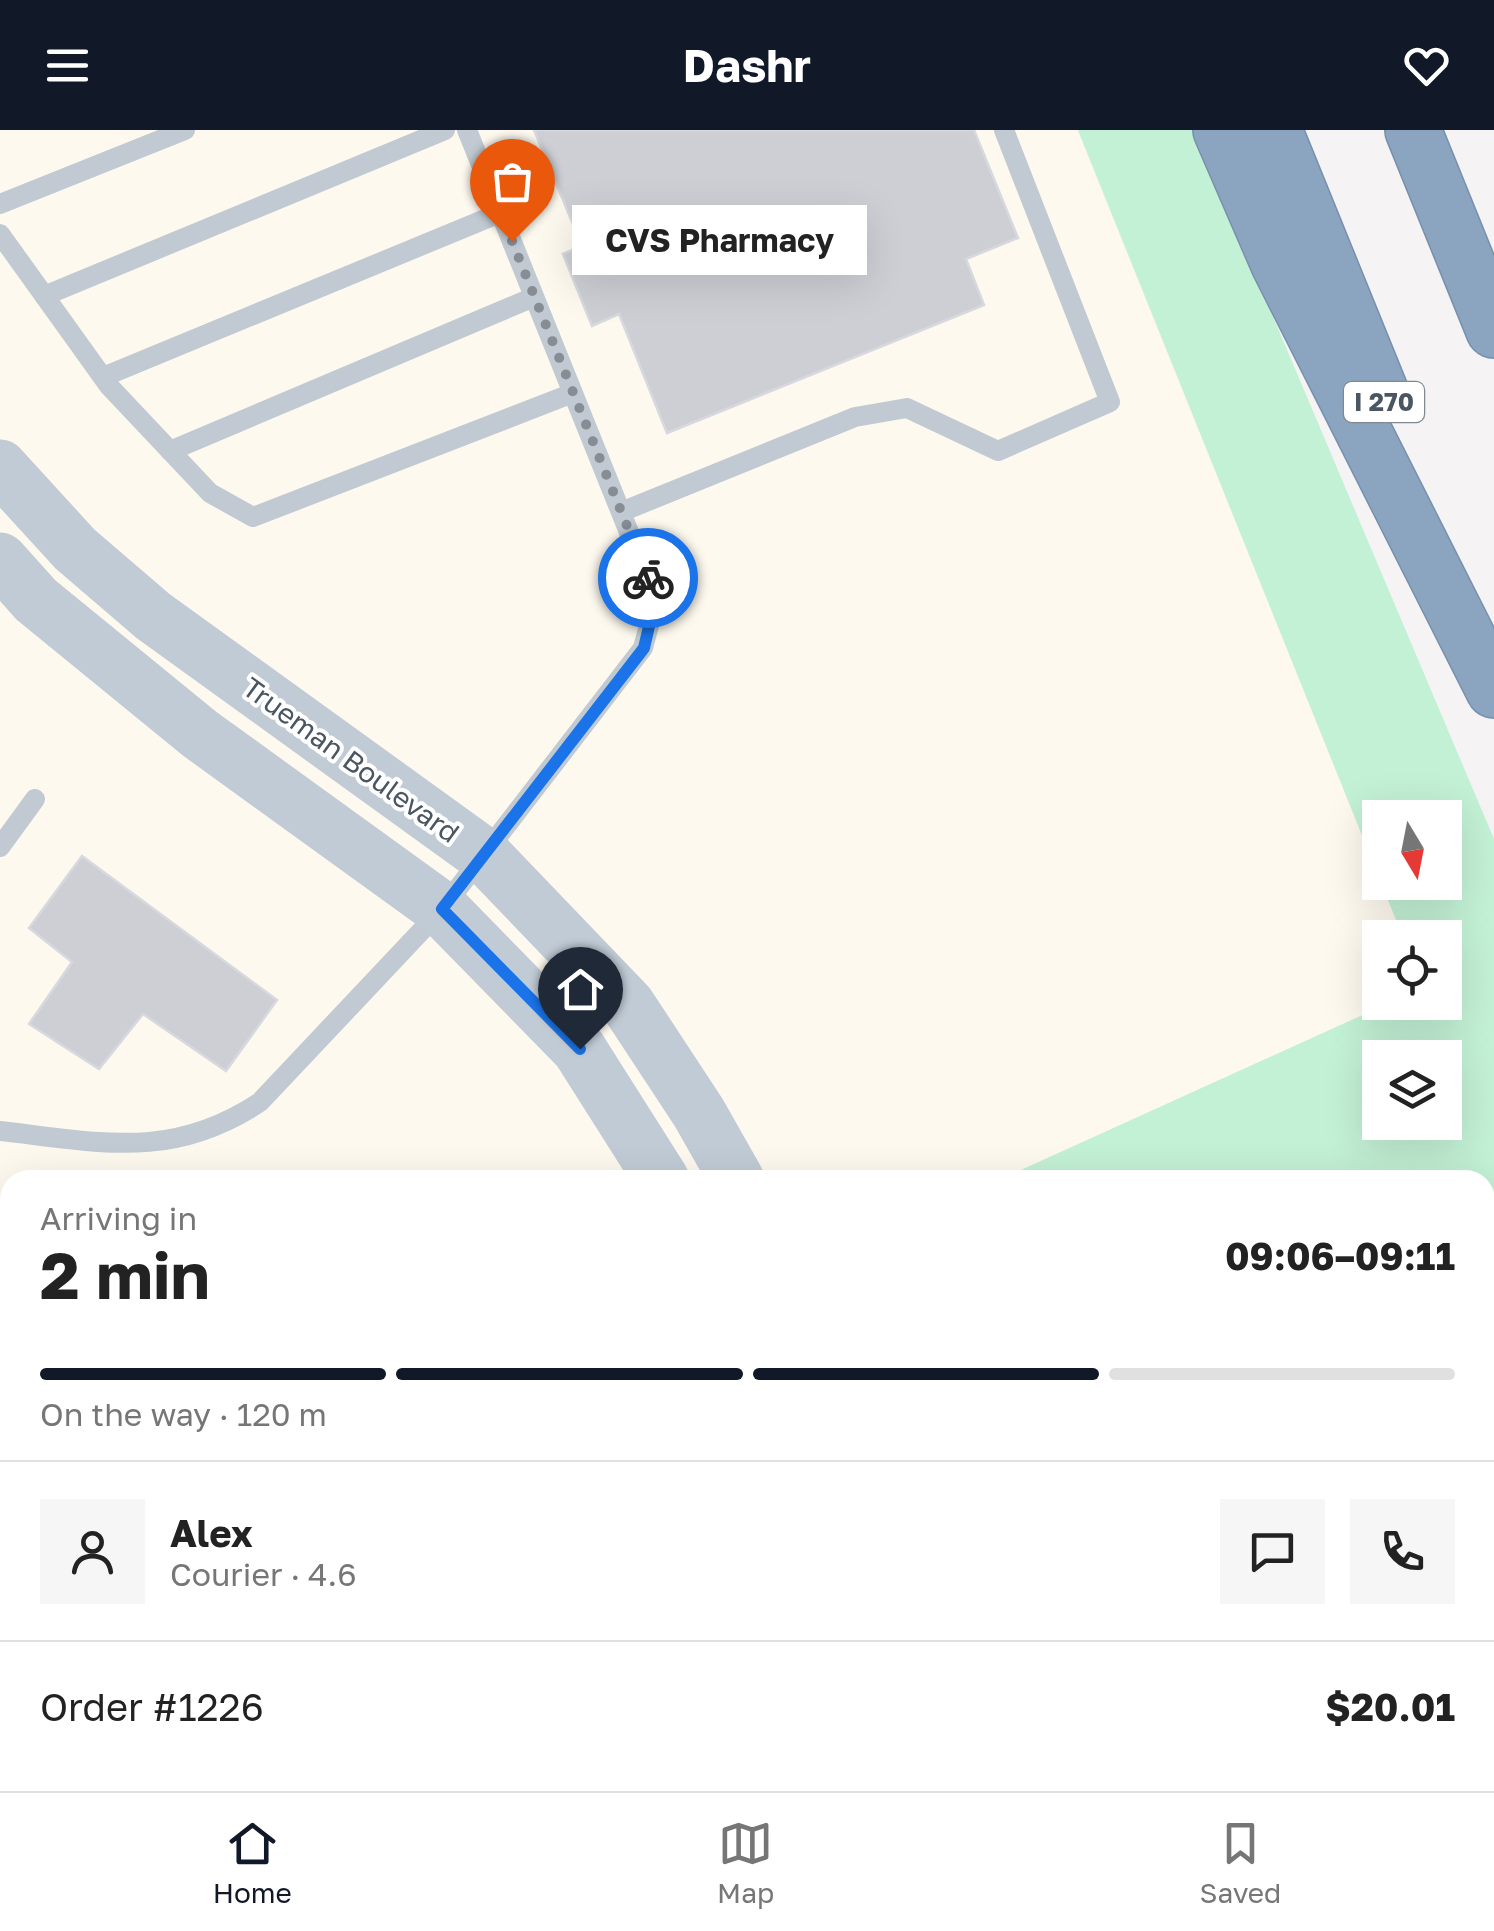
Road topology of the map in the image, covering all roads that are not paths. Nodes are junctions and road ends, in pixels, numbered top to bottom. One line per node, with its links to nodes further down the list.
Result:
1 (184, 130): 8 (lane)
2 (445, 130): 11 (lane)
3 (467, 130): 9 (lane)
4 (1004, 130): 18 (lane)
5 (1221, 130): 21 (highway)
6 (1274, 130): 20 (highway, I 270)
7 (1413, 130): 13 (highway)
8 (0, 204)
9 (500, 213): 12 (lane); 14 (lane)
10 (0, 234): 11 (lane)
11 (44, 296): 14 (lane)
12 (534, 297): 15 (lane); 16 (lane)
13 (1494, 330)
14 (103, 377): 16 (lane)
15 (573, 393): 16 (lane); 18 (lane)
16 (170, 451)
17 (0, 467): 24 (main road, Trueman Boulevard)
18 (621, 512): 24 (lane)
19 (0, 560): 25 (main road)
20 (1494, 674)
21 (1494, 690)
22 (35, 799): 23 (lane)
23 (0, 846)
24 (484, 855): 25 (lane); 28 (main road, Trueman Boulevard)
25 (442, 909): 26 (lane); 27 (main road)
26 (0, 1132)
27 (656, 1170)
28 (730, 1170)

